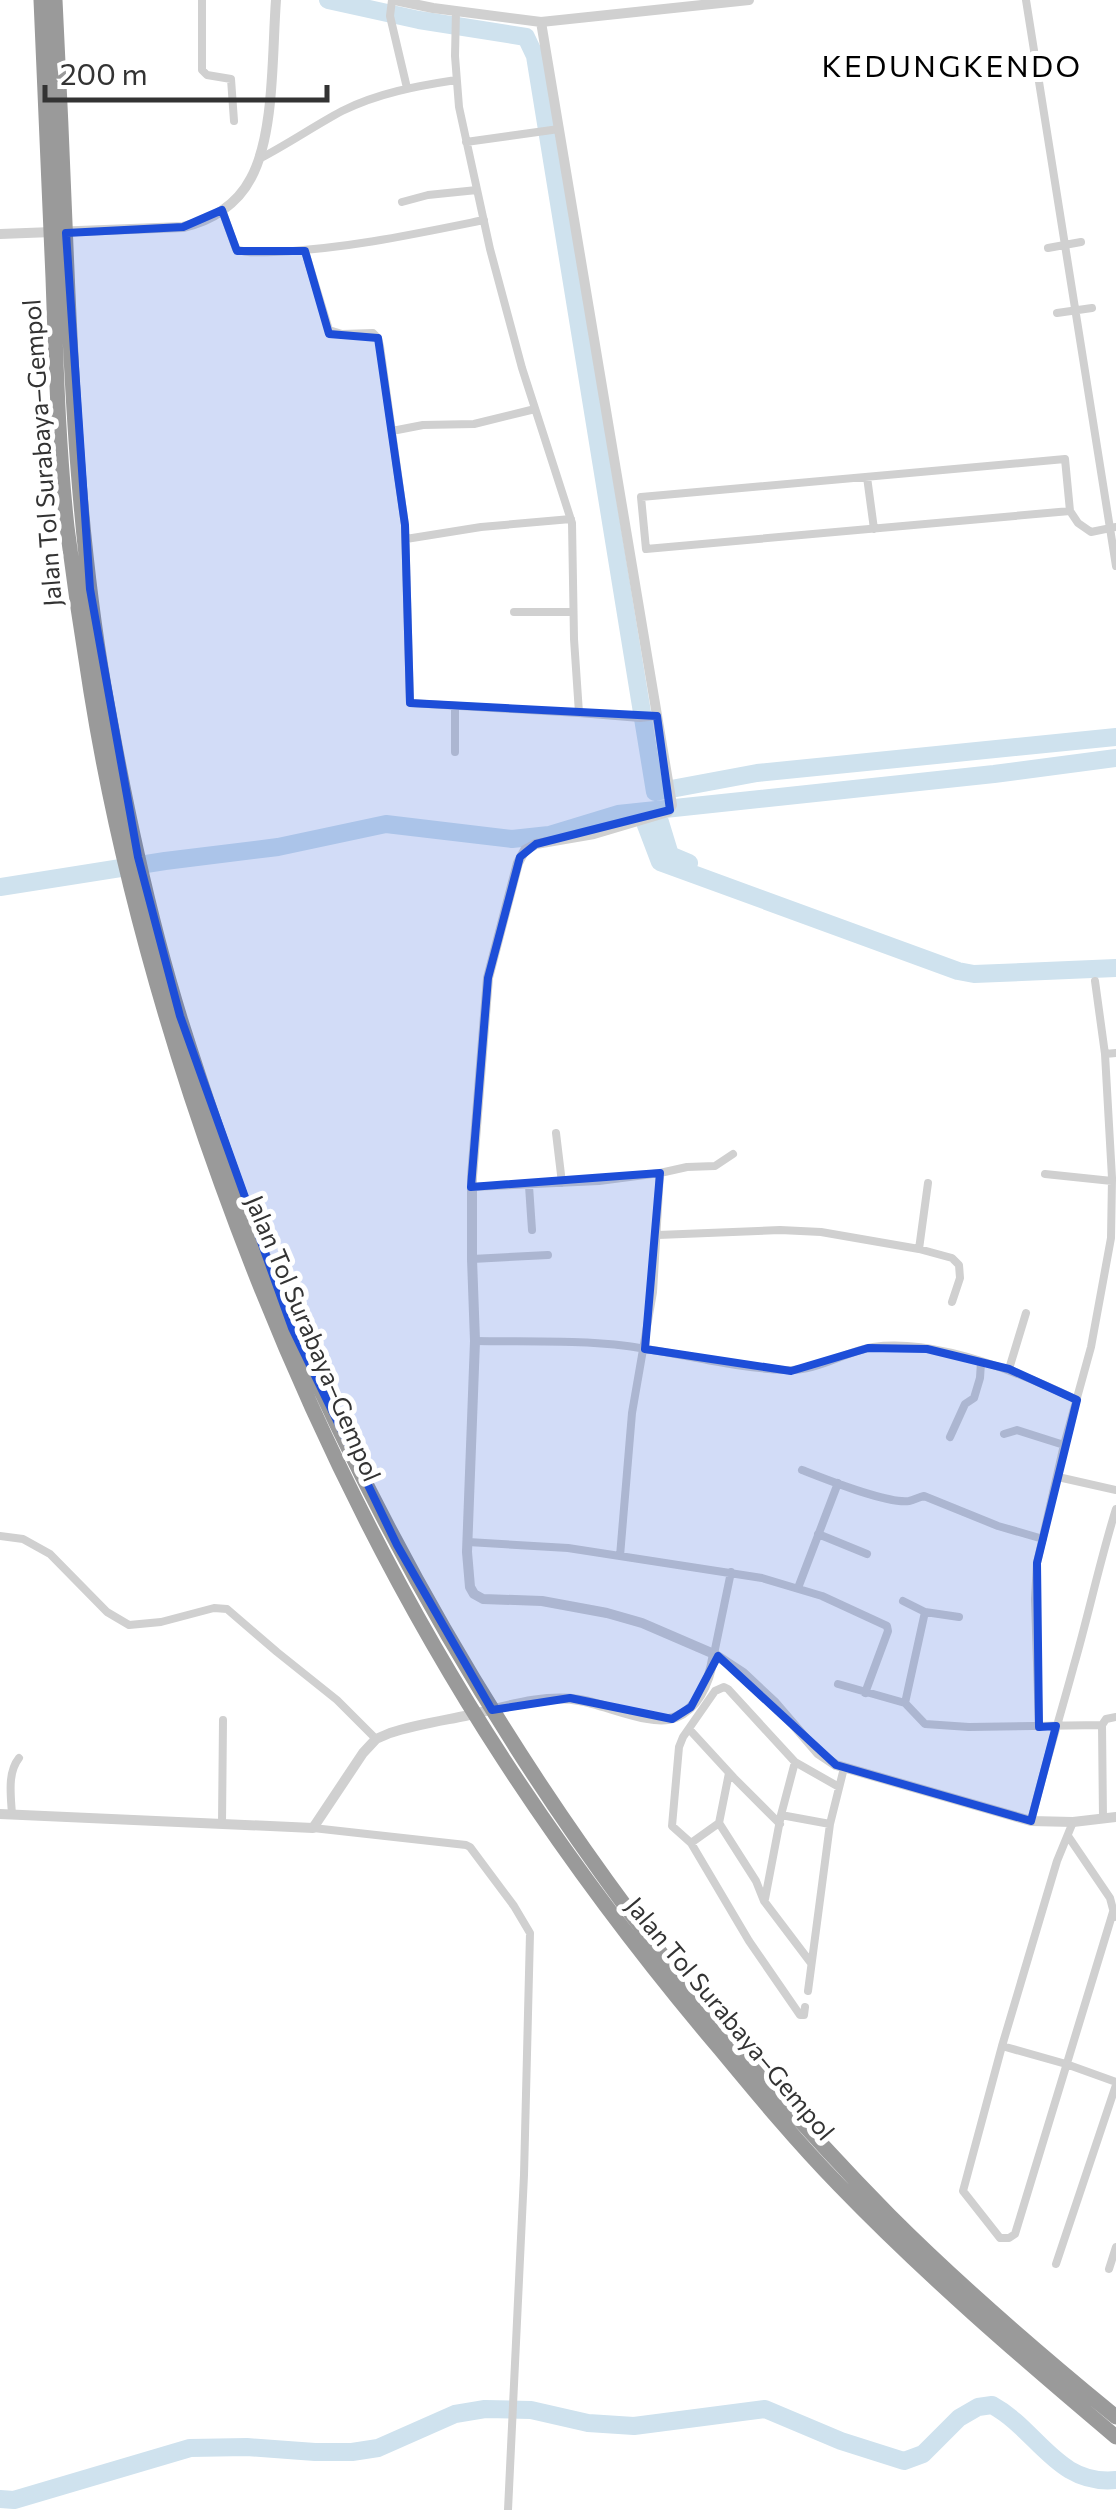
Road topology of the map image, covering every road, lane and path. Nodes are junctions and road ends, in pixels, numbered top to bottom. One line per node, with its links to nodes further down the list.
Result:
1 (41, 0): 43 (highway, Jalan Tol Surabaya–Gempol)
2 (55, 0): 43 (highway, Jalan Tol Surabaya–Gempol)
3 (202, 0): 12 (street)
4 (276, 0): 15 (street)
5 (749, 0): 9 (street)
6 (1026, 0): 22 (street)
7 (392, 5): 8 (street); 11 (street)
8 (455, 14): 9 (street); 10 (street)
9 (542, 22): 13 (street)
10 (456, 80): 11 (street); 14 (street)
11 (407, 88): 15 (street)
12 (234, 121)
13 (558, 129): 14 (street); 41 (street)
14 (466, 142): 16 (street)
15 (260, 158): 18 (street)
16 (477, 190): 17 (street); 19 (street)
17 (402, 202)
18 (222, 210): 20 (street); 24 (street)
19 (484, 220): 24 (street); 28 (street)
20 (4, 235)
21 (1081, 242): 22 (street)
22 (1064, 246): 23 (street); 26 (street)
23 (1048, 248)
24 (305, 250): 29 (street)
25 (1092, 308): 26 (street)
26 (1074, 310): 27 (street); 33 (street)
27 (1056, 313)
28 (535, 409): 29 (street); 32 (street)
29 (392, 431): 35 (street)
30 (867, 477): 31 (street); 34 (street); 34 (street)
31 (1070, 511): 33 (street); 34 (street)
32 (571, 518): 35 (street); 38 (street)
33 (1113, 528): 36 (street)
34 (874, 529)
35 (406, 539): 39 (street)
36 (1116, 566)
37 (514, 612): 38 (street)
38 (573, 612): 40 (street)
39 (456, 707): 40 (street); 42 (street)
40 (579, 713): 41 (street)
41 (654, 717): 55 (street)
42 (455, 752)
43 (132, 866): 127 (highway, Jalan Tol Surabaya–Gempol); 128 (highway, Jalan Tol Surabaya–Gempol)
44 (1094, 982): 46 (street)
45 (1116, 1053): 46 (street)
46 (1105, 1054): 51 (street)
47 (556, 1133): 53 (street)
48 (733, 1154): 49 (street)
49 (660, 1174): 53 (street); 57 (street)
50 (1046, 1174): 51 (street)
51 (1113, 1179): 67 (street)
52 (928, 1183): 58 (street)
53 (562, 1184): 54 (street)
54 (529, 1186): 55 (street); 56 (street)
55 (472, 1187): 60 (street)
56 (532, 1230)
57 (658, 1235): 58 (street); 64 (street)
58 (919, 1248): 61 (street)
59 (548, 1256): 60 (street)
60 (472, 1260): 63 (street)
61 (952, 1302)
62 (1026, 1313): 66 (street)
63 (475, 1342): 64 (street); 79 (street)
64 (644, 1349): 65 (street); 81 (street)
65 (980, 1362): 66 (street); 69 (street)
66 (1009, 1370): 67 (street)
67 (1077, 1400): 70 (street)
68 (1004, 1434): 70 (street)
69 (950, 1437)
70 (1064, 1446): 72 (street)
71 (802, 1470): 73 (street)
72 (1058, 1477): 74 (street); 78 (street)
73 (838, 1483): 76 (street); 78 (street)
74 (1116, 1490)
75 (1116, 1509): 94 (street)
76 (818, 1534): 80 (street); 83 (street)
77 (0, 1536): 97 (street)
78 (1042, 1539): 95 (street)
79 (468, 1542): 81 (street); 87 (street)
80 (867, 1554)
81 (620, 1556): 82 (street)
82 (731, 1572): 83 (street); 87 (street)
83 (798, 1588): 89 (street)
84 (903, 1602): 85 (street)
85 (925, 1612): 86 (street); 90 (street)
86 (959, 1617)
87 (714, 1654): 97 (street); 100 (street)
88 (838, 1684): 89 (street)
89 (865, 1693): 90 (street)
90 (905, 1703): 95 (street)
91 (1116, 1717): 93 (street)
92 (224, 1720): 105 (street)
93 (1102, 1725): 94 (street); 106 (street)
94 (1056, 1726): 95 (street); 108 (street)
95 (1039, 1727)
96 (689, 1728): 99 (street); 101 (street); 114 (street)
97 (376, 1738): 112 (street)
98 (19, 1758): 103 (street)
99 (795, 1762): 102 (street); 107 (street)
100 (844, 1768): 102 (street); 108 (street)
101 (729, 1774): 107 (street); 110 (street)
102 (840, 1787): 111 (street)
103 (8, 1811): 105 (street)
104 (1116, 1817): 106 (street)
105 (222, 1818): 112 (street)
106 (1103, 1818): 109 (street)
107 (780, 1820): 111 (street); 116 (street)
108 (1031, 1821): 109 (street)
109 (1073, 1822): 113 (street)
110 (719, 1823): 114 (street); 116 (street)
111 (830, 1824): 118 (street)
112 (313, 1828): 129 (street)
113 (1068, 1836): 115 (street); 121 (street)
114 (692, 1843): 120 (street)
115 (1113, 1898): 117 (street)
116 (764, 1901): 118 (street)
117 (1115, 1916): 122 (street)
118 (811, 1963): 119 (street)
119 (808, 1990)
120 (806, 2007)
121 (1002, 2046): 122 (street); 122 (street)
122 (1066, 2064): 123 (street)
123 (1116, 2084): 125 (street)
124 (1116, 2246): 126 (street)
125 (1056, 2264)
126 (1109, 2270)
127 (1116, 2417)
128 (1116, 2437)
129 (508, 2510)

